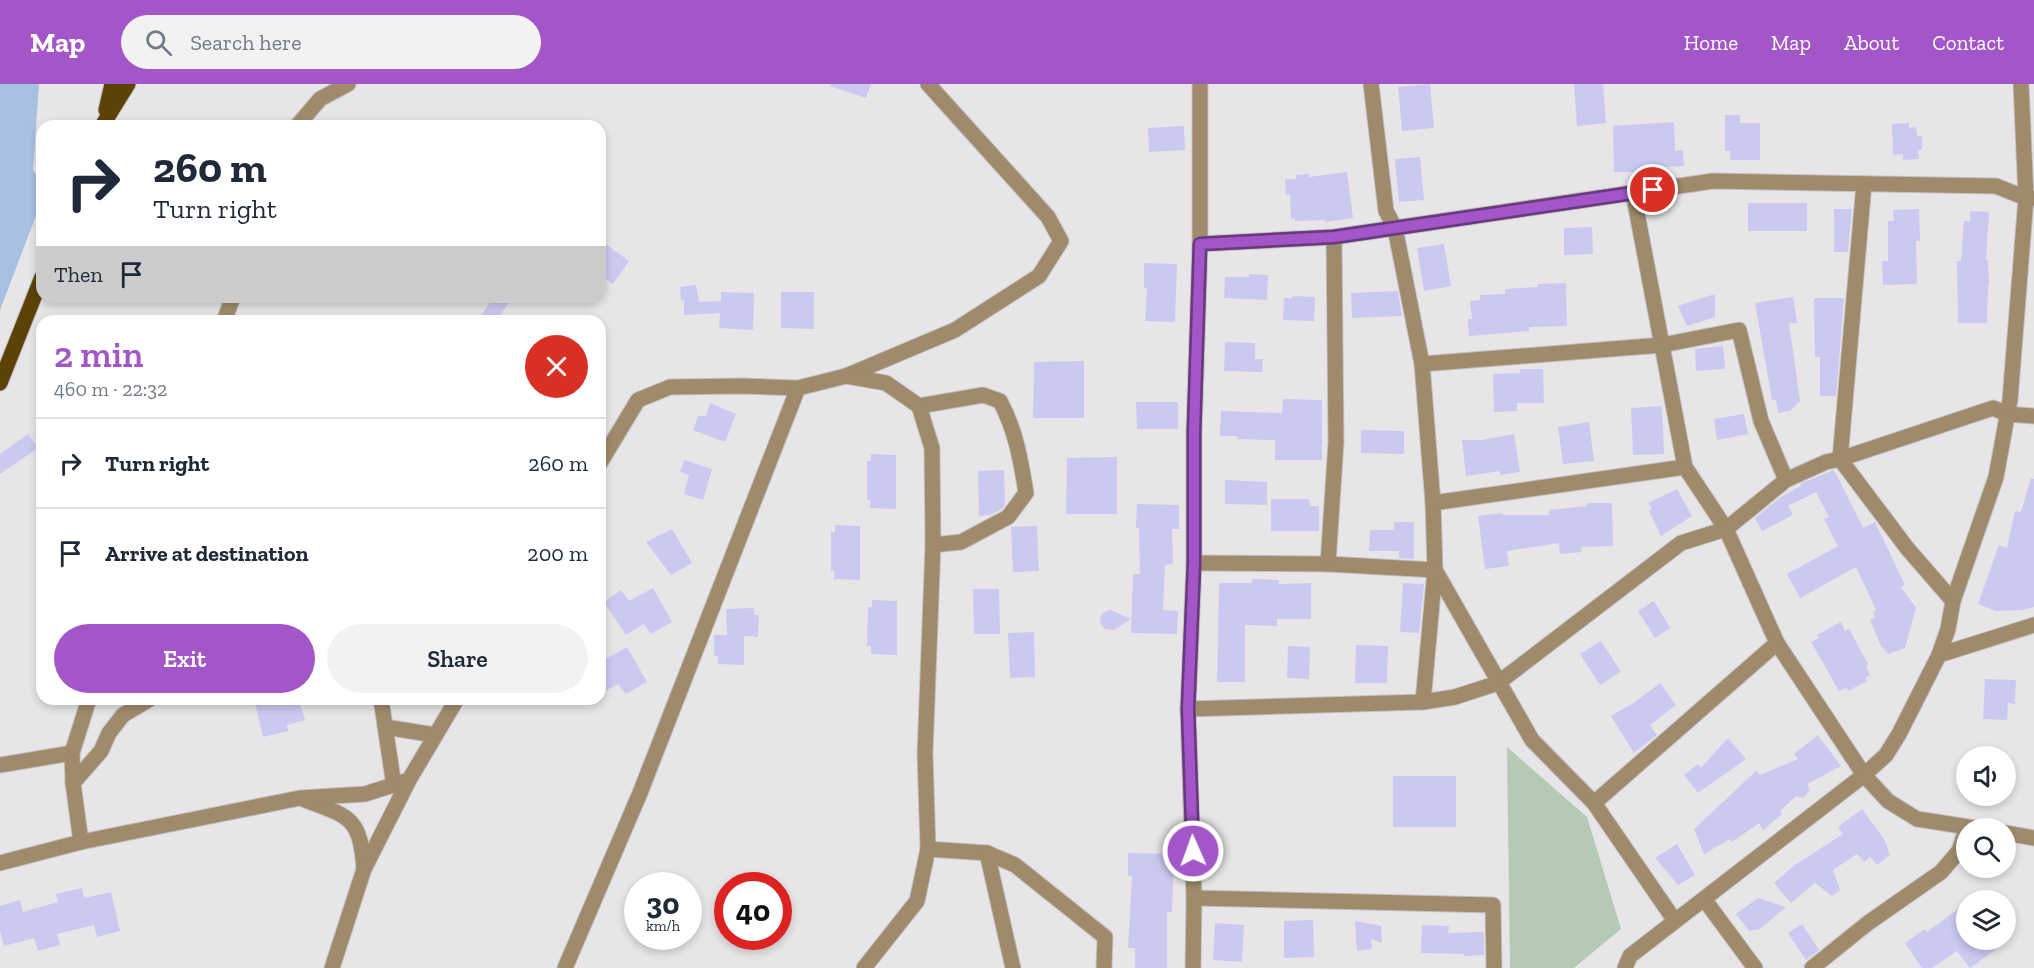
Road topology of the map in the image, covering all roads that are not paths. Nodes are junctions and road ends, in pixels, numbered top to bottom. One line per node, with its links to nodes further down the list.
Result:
1 (112, 84): 8 (main road)
2 (128, 84): 9 (main road)
3 (348, 84): 10 (street)
4 (928, 84): 20 (street)
5 (1200, 84): 16 (street)
6 (1371, 84): 14 (street)
7 (2021, 84): 13 (street)
8 (104, 120)
9 (105, 120)
10 (302, 120)
11 (1864, 184): 12 (street); 13 (street); 27 (street)
12 (1633, 192): 14 (street); 18 (street)
13 (2030, 198): 24 (street)
14 (1395, 228): 15 (street); 19 (street)
15 (1334, 237): 16 (street); 34 (street)
16 (1200, 244): 33 (street)
17 (36, 292): 21 (main road)
18 (1662, 345): 19 (street); 28 (street); 29 (street)
19 (1422, 364): 30 (street)
20 (846, 376): 22 (street); 23 (street)
21 (0, 383)
22 (798, 388): 26 (street); 70 (street)
23 (919, 406): 32 (street); 32 (street)
24 (2007, 414): 25 (street); 27 (street); 36 (street)
25 (2034, 416)
26 (606, 453)
27 (1840, 459): 29 (street); 36 (street)
28 (1686, 467): 30 (street); 31 (street)
29 (1786, 480): 31 (street)
30 (1433, 503): 35 (street)
31 (1726, 529): 38 (street); 40 (street)
32 (933, 545): 61 (street)
33 (1194, 563): 34 (street); 46 (street)
34 (1328, 564): 35 (street)
35 (1435, 570): 40 (street); 41 (street)
36 (1953, 601): 39 (street)
37 (2034, 625): 39 (street)
38 (1778, 643): 51 (street); 56 (street)
39 (1940, 655): 51 (street)
40 (1498, 683): 41 (street); 56 (street)
41 (1423, 702): 46 (street)
42 (87, 705): 49 (street)
43 (140, 705): 53 (street)
44 (382, 705): 47 (street)
45 (453, 705): 48 (street)
46 (1188, 709): 66 (street)
47 (385, 727): 48 (street); 54 (street)
48 (435, 735): 52 (street)
49 (72, 753): 50 (street); 53 (street)
50 (0, 765)
51 (1864, 775): 57 (street); 67 (street)
52 (409, 780): 54 (street); 65 (street)
53 (73, 783): 60 (street)
54 (394, 786): 55 (street)
55 (300, 798): 60 (street); 65 (street)
56 (1594, 803): 68 (street)
57 (1956, 826)
58 (2016, 835): 59 (street)
59 (2034, 838)
60 (81, 842): 64 (street)
61 (928, 849): 62 (street); 71 (street)
62 (987, 854): 72 (street); 73 (street)
63 (1956, 854): 78 (street)
64 (0, 863)
65 (364, 869): 69 (street)
66 (1194, 898): 74 (street); 75 (street)
67 (1704, 899): 68 (street); 77 (street)
68 (1675, 921): 76 (street)
69 (332, 968)
70 (565, 968)
71 (864, 968)
72 (1013, 968)
73 (1104, 968)
74 (1193, 968)
75 (1494, 968)
76 (1625, 968)
77 (1755, 968)
78 (1812, 968)

